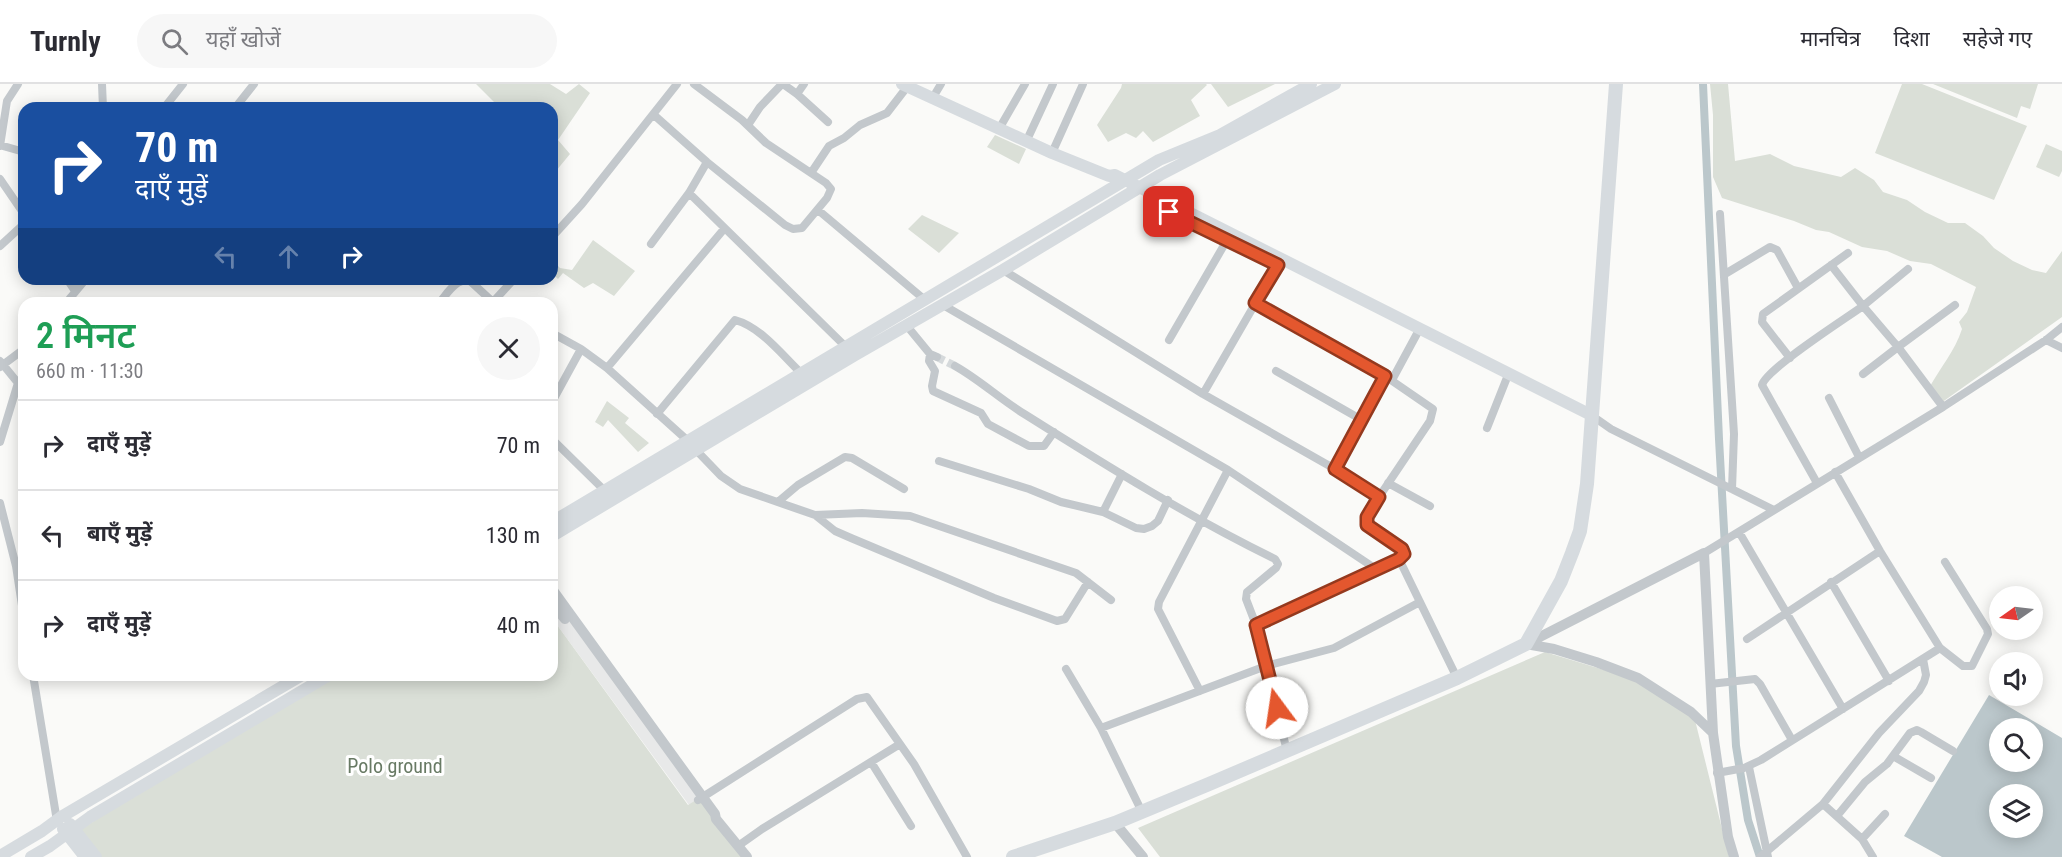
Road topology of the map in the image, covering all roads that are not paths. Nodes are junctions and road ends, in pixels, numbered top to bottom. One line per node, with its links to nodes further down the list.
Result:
1 (18, 84): 27 (street)
2 (102, 84): 19 (street)
3 (183, 84): 20 (street)
4 (254, 84): 21 (street)
5 (677, 84): 22 (street)
6 (694, 84): 24 (street)
7 (783, 84): 17 (street); 24 (street)
8 (804, 84): 17 (street)
9 (941, 84): 18 (street)
10 (1025, 84): 25 (street)
11 (1053, 84): 26 (street)
12 (1083, 84): 29 (street)
13 (1311, 84): 33 (main road)
14 (1616, 84): 91 (main road)
15 (904, 85): 18 (main road); 31 (street)
16 (1327, 86): 34 (main road)
17 (797, 94): 23 (street)
18 (932, 99): 25 (main road)
19 (103, 102)
20 (169, 102)
21 (240, 102)
22 (654, 115): 30 (street); 41 (street)
23 (828, 122)
24 (748, 125): 31 (street)
25 (999, 129): 26 (main road)
26 (1026, 142): 29 (main road)
27 (0, 145): 28 (street)
28 (18, 150)
29 (1052, 153): 33 (main road)
30 (707, 162): 35 (street); 37 (street)
31 (811, 173): 37 (street)
32 (0, 179): 36 (street)
33 (1117, 180): 34 (main road); 51 (main road)
34 (1135, 190): 42 (main road); 46 (main road); 49 (main road)
35 (688, 193): 39 (street); 43 (street)
36 (18, 205)
37 (818, 210): 60 (street)
38 (1720, 214): 50 (street)
39 (724, 229): 71 (street); 79 (street)
40 (18, 230): 44 (street)
41 (558, 230)
42 (1227, 240): 46 (main road); 69 (street)
43 (651, 244)
44 (0, 246)
45 (1848, 253): 47 (street)
46 (1279, 262): 61 (street); 67 (main road)
47 (1831, 265): 55 (street); 64 (street)
48 (1908, 269): 64 (street)
49 (1003, 270): 56 (main road); 87 (street)
50 (1725, 274): 55 (street); 108 (street)
51 (957, 281): 56 (main road); 60 (main road)
52 (454, 285): 57 (street)
53 (475, 285): 58 (street)
54 (509, 285): 59 (street)
55 (1798, 288): 76 (street)
56 (965, 292): 62 (main road)
57 (444, 297)
58 (488, 297)
59 (499, 297)
60 (925, 300): 71 (main road)
61 (1255, 303): 83 (street); 87 (street)
62 (943, 305): 65 (main road); 102 (street)
63 (1955, 305): 72 (street)
64 (1863, 306): 72 (street); 76 (street)
65 (906, 326): 94 (street); 98 (main road)
66 (2062, 327): 70 (street)
67 (1417, 333): 83 (street); 84 (main road)
68 (558, 336): 74 (street)
69 (1169, 340)
70 (2046, 340): 73 (street); 89 (street)
71 (846, 347): 81 (main road)
72 (1898, 347): 82 (street); 89 (street)
73 (2062, 348)
74 (581, 349): 79 (street); 86 (street)
75 (18, 353): 77 (street)
76 (1790, 358): 106 (street)
77 (1, 365): 85 (street)
78 (955, 366): 94 (street)
79 (607, 369): 90 (street)
80 (1276, 371): 92 (street)
81 (801, 373): 90 (street); 95 (main road)
82 (1863, 374)
83 (1389, 378): 92 (street); 105 (street)
84 (1507, 378): 91 (main road); 93 (street)
85 (18, 383): 96 (street)
86 (558, 391)
87 (1203, 394): 101 (street)
88 (1829, 398): 99 (street)
89 (1943, 407): 99 (street)
90 (657, 414): 95 (street)
91 (1590, 419): 108 (street); 138 (main road)
92 (1362, 420): 101 (street)
93 (1487, 428)
94 (1054, 432): 104 (street)
95 (687, 441): 109 (main road)
96 (0, 442)
97 (558, 445): 109 (street)
98 (696, 450): 112 (street); 120 (main road)
99 (1859, 457): 103 (street)
100 (939, 461): 116 (street)
101 (1335, 469): 110 (street)
102 (1228, 470): 119 (street); 127 (street)
103 (1834, 472): 106 (street); 122 (street)
104 (1122, 474): 111 (street); 116 (street)
105 (1388, 483): 110 (street); 114 (street)
106 (1817, 483): 115 (street)
107 (904, 489): 112 (street)
108 (1732, 489): 115 (street)
109 (604, 490): 118 (main road)
110 (1379, 497): 124 (street)
111 (1168, 500): 116 (street); 119 (street)
112 (779, 501): 117 (street)
113 (0, 503): 126 (street)
114 (1430, 506)
115 (1774, 510): 121 (street)
116 (1103, 512)
117 (815, 515): 129 (street); 129 (street)
118 (558, 518)
119 (1202, 520): 136 (street); 149 (street)
120 (558, 532)
121 (1739, 532): 123 (street); 135 (street)
122 (1880, 551): 130 (street); 139 (street)
123 (1704, 553): 138 (street); 148 (street)
124 (1399, 559): 127 (street); 133 (street)
125 (1945, 562): 139 (street)
126 (16, 566): 128 (street)
127 (1376, 569): 136 (street)
128 (18, 579)
129 (1088, 582): 132 (street)
130 (1831, 582): 135 (street); 147 (street)
131 (558, 597): 162 (street)
132 (1111, 600)
133 (1420, 602): 141 (street); 143 (street)
134 (558, 610): 162 (street)
135 (1786, 612): 137 (street); 150 (street)
136 (1256, 625): 141 (street)
137 (1747, 639)
138 (1526, 644): 143 (main road); 152 (street)
139 (1940, 648): 140 (street)
140 (1923, 659): 147 (street); 163 (street)
141 (1266, 666): 149 (street); 155 (street)
142 (1066, 669): 151 (street)
143 (1457, 678): 155 (main road)
144 (34, 681): 167 (street)
145 (286, 681): 167 (main road)
146 (319, 681): 170 (main road)
147 (1889, 681): 150 (street)
148 (1710, 684): 152 (street); 153 (street)
149 (1200, 691): 151 (street)
150 (1843, 709): 153 (street)
151 (1101, 728): 164 (street)
152 (1713, 733): 160 (street)
153 (1792, 740): 159 (street)
154 (900, 744): 158 (street); 162 (street); 179 (street)
155 (1287, 751): 164 (main road)
156 (1953, 751): 157 (street)
157 (1893, 756): 161 (street); 166 (street)
158 (871, 762): 169 (street); 172 (street)
159 (1746, 768): 160 (street); 174 (street)
160 (1717, 773): 182 (street)
161 (1931, 778)
162 (700, 798): 172 (street)
163 (1823, 804): 166 (street); 174 (street)
164 (1142, 812): 168 (main road)
165 (1885, 814): 171 (street)
166 (1837, 816): 171 (street)
167 (61, 818): 170 (main road); 173 (main road)
168 (1116, 823): 180 (main road); 181 (street)
169 (910, 825)
170 (70, 831): 175 (main road); 176 (main road); 177 (main road)
171 (1862, 839): 183 (street)
172 (738, 846): 178 (street)
173 (0, 856)
174 (1764, 856)
175 (31, 857)
176 (85, 857)
177 (96, 857)
178 (747, 857)
179 (967, 857)
180 (1013, 857)
181 (1143, 857)
182 (1734, 857)
183 (1873, 857)

